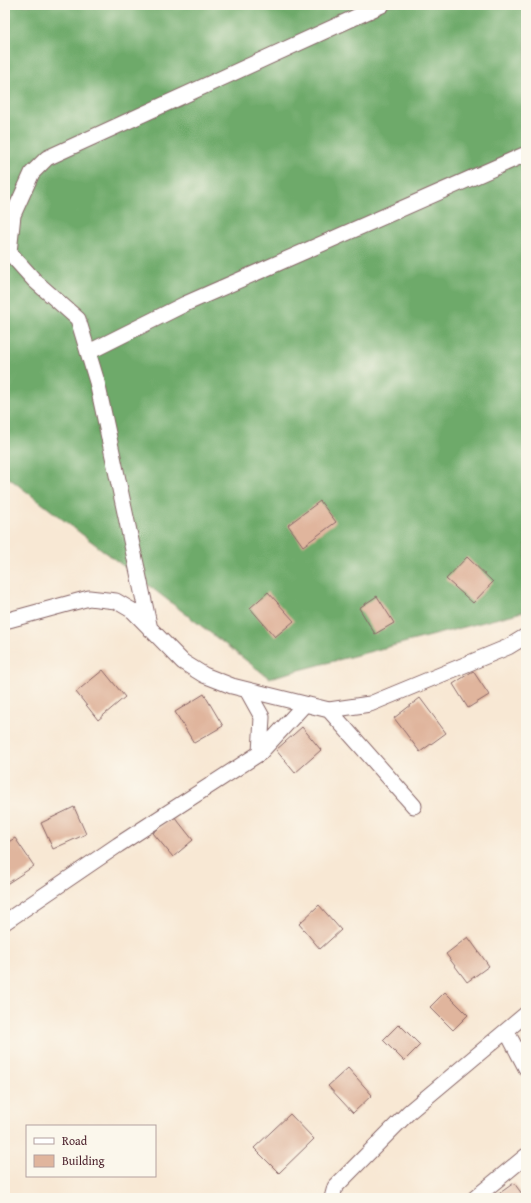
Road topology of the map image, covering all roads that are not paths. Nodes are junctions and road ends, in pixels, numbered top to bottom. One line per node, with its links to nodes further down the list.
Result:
1 (382, 5): 3 (street)
2 (526, 154): 4 (street)
3 (7, 253): 4 (street)
4 (89, 352): 6 (street)
5 (5, 621): 6 (street)
6 (150, 629): 8 (street)
7 (526, 636): 10 (street)
8 (247, 690): 9 (street); 11 (street)
9 (305, 704): 10 (street); 11 (street)
10 (329, 710): 12 (street)
11 (260, 753): 13 (street)
12 (414, 806)
13 (5, 922)
14 (526, 1014): 15 (street)
15 (507, 1032): 16 (street); 18 (street)
16 (526, 1068)
17 (526, 1156): 19 (street)
18 (332, 1198)
19 (475, 1198)

